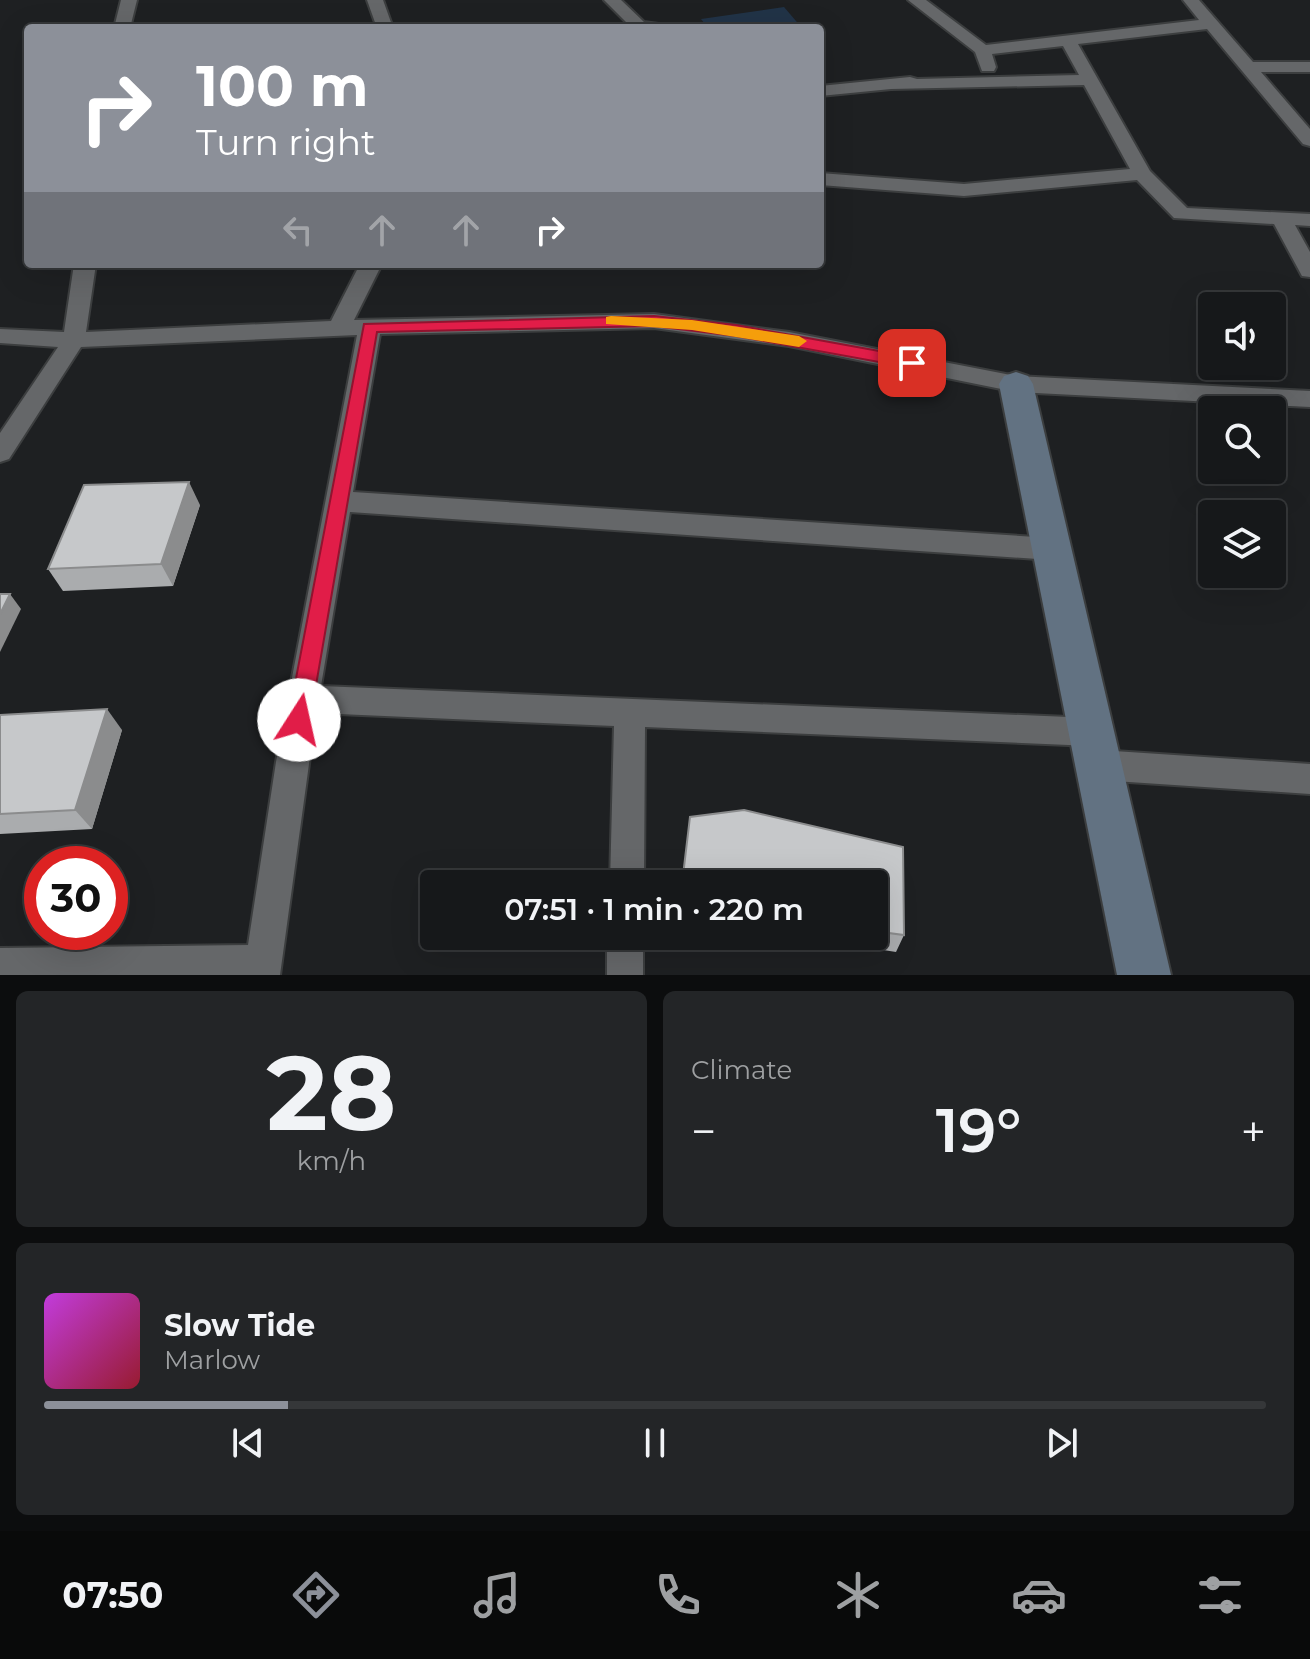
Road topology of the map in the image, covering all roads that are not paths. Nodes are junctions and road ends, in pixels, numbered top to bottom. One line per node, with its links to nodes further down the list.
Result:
1 (129, 0): 7 (street)
2 (375, 0): 8 (street)
3 (612, 0): 9 (street)
4 (916, 0): 11 (street)
5 (1191, 0): 6 (street)
6 (1213, 23): 10 (street); 12 (street)
7 (123, 24)
8 (384, 24)
9 (637, 24)
10 (1067, 38): 11 (street); 15 (street)
11 (983, 50): 14 (street)
12 (1250, 67): 13 (street); 17 (street)
13 (1310, 67)
14 (990, 76): 15 (street); 16 (street)
15 (1091, 80): 18 (street)
16 (824, 91)
17 (1310, 140)
18 (1142, 174): 19 (street); 20 (street)
19 (824, 179)
20 (1281, 219): 21 (street); 24 (street)
21 (1310, 220)
22 (84, 268): 28 (street)
23 (369, 268): 26 (street)
24 (1310, 271)
25 (370, 327): 26 (street); 29 (street); 32 (street)
26 (339, 328): 28 (street)
27 (0, 336): 28 (street)
28 (74, 340): 31 (street)
29 (1016, 384): 30 (street); 33 (street)
30 (1310, 399)
31 (0, 453)
32 (338, 501): 33 (street); 34 (street)
33 (1052, 549): 36 (street)
34 (303, 699): 35 (street); 41 (street)
35 (630, 714): 36 (street); 38 (street)
36 (1096, 748): 37 (street); 43 (street)
37 (1310, 779)
38 (627, 870)
39 (625, 950): 42 (street)
40 (0, 966): 41 (street)
41 (262, 969)
42 (625, 975)
43 (1144, 975)

